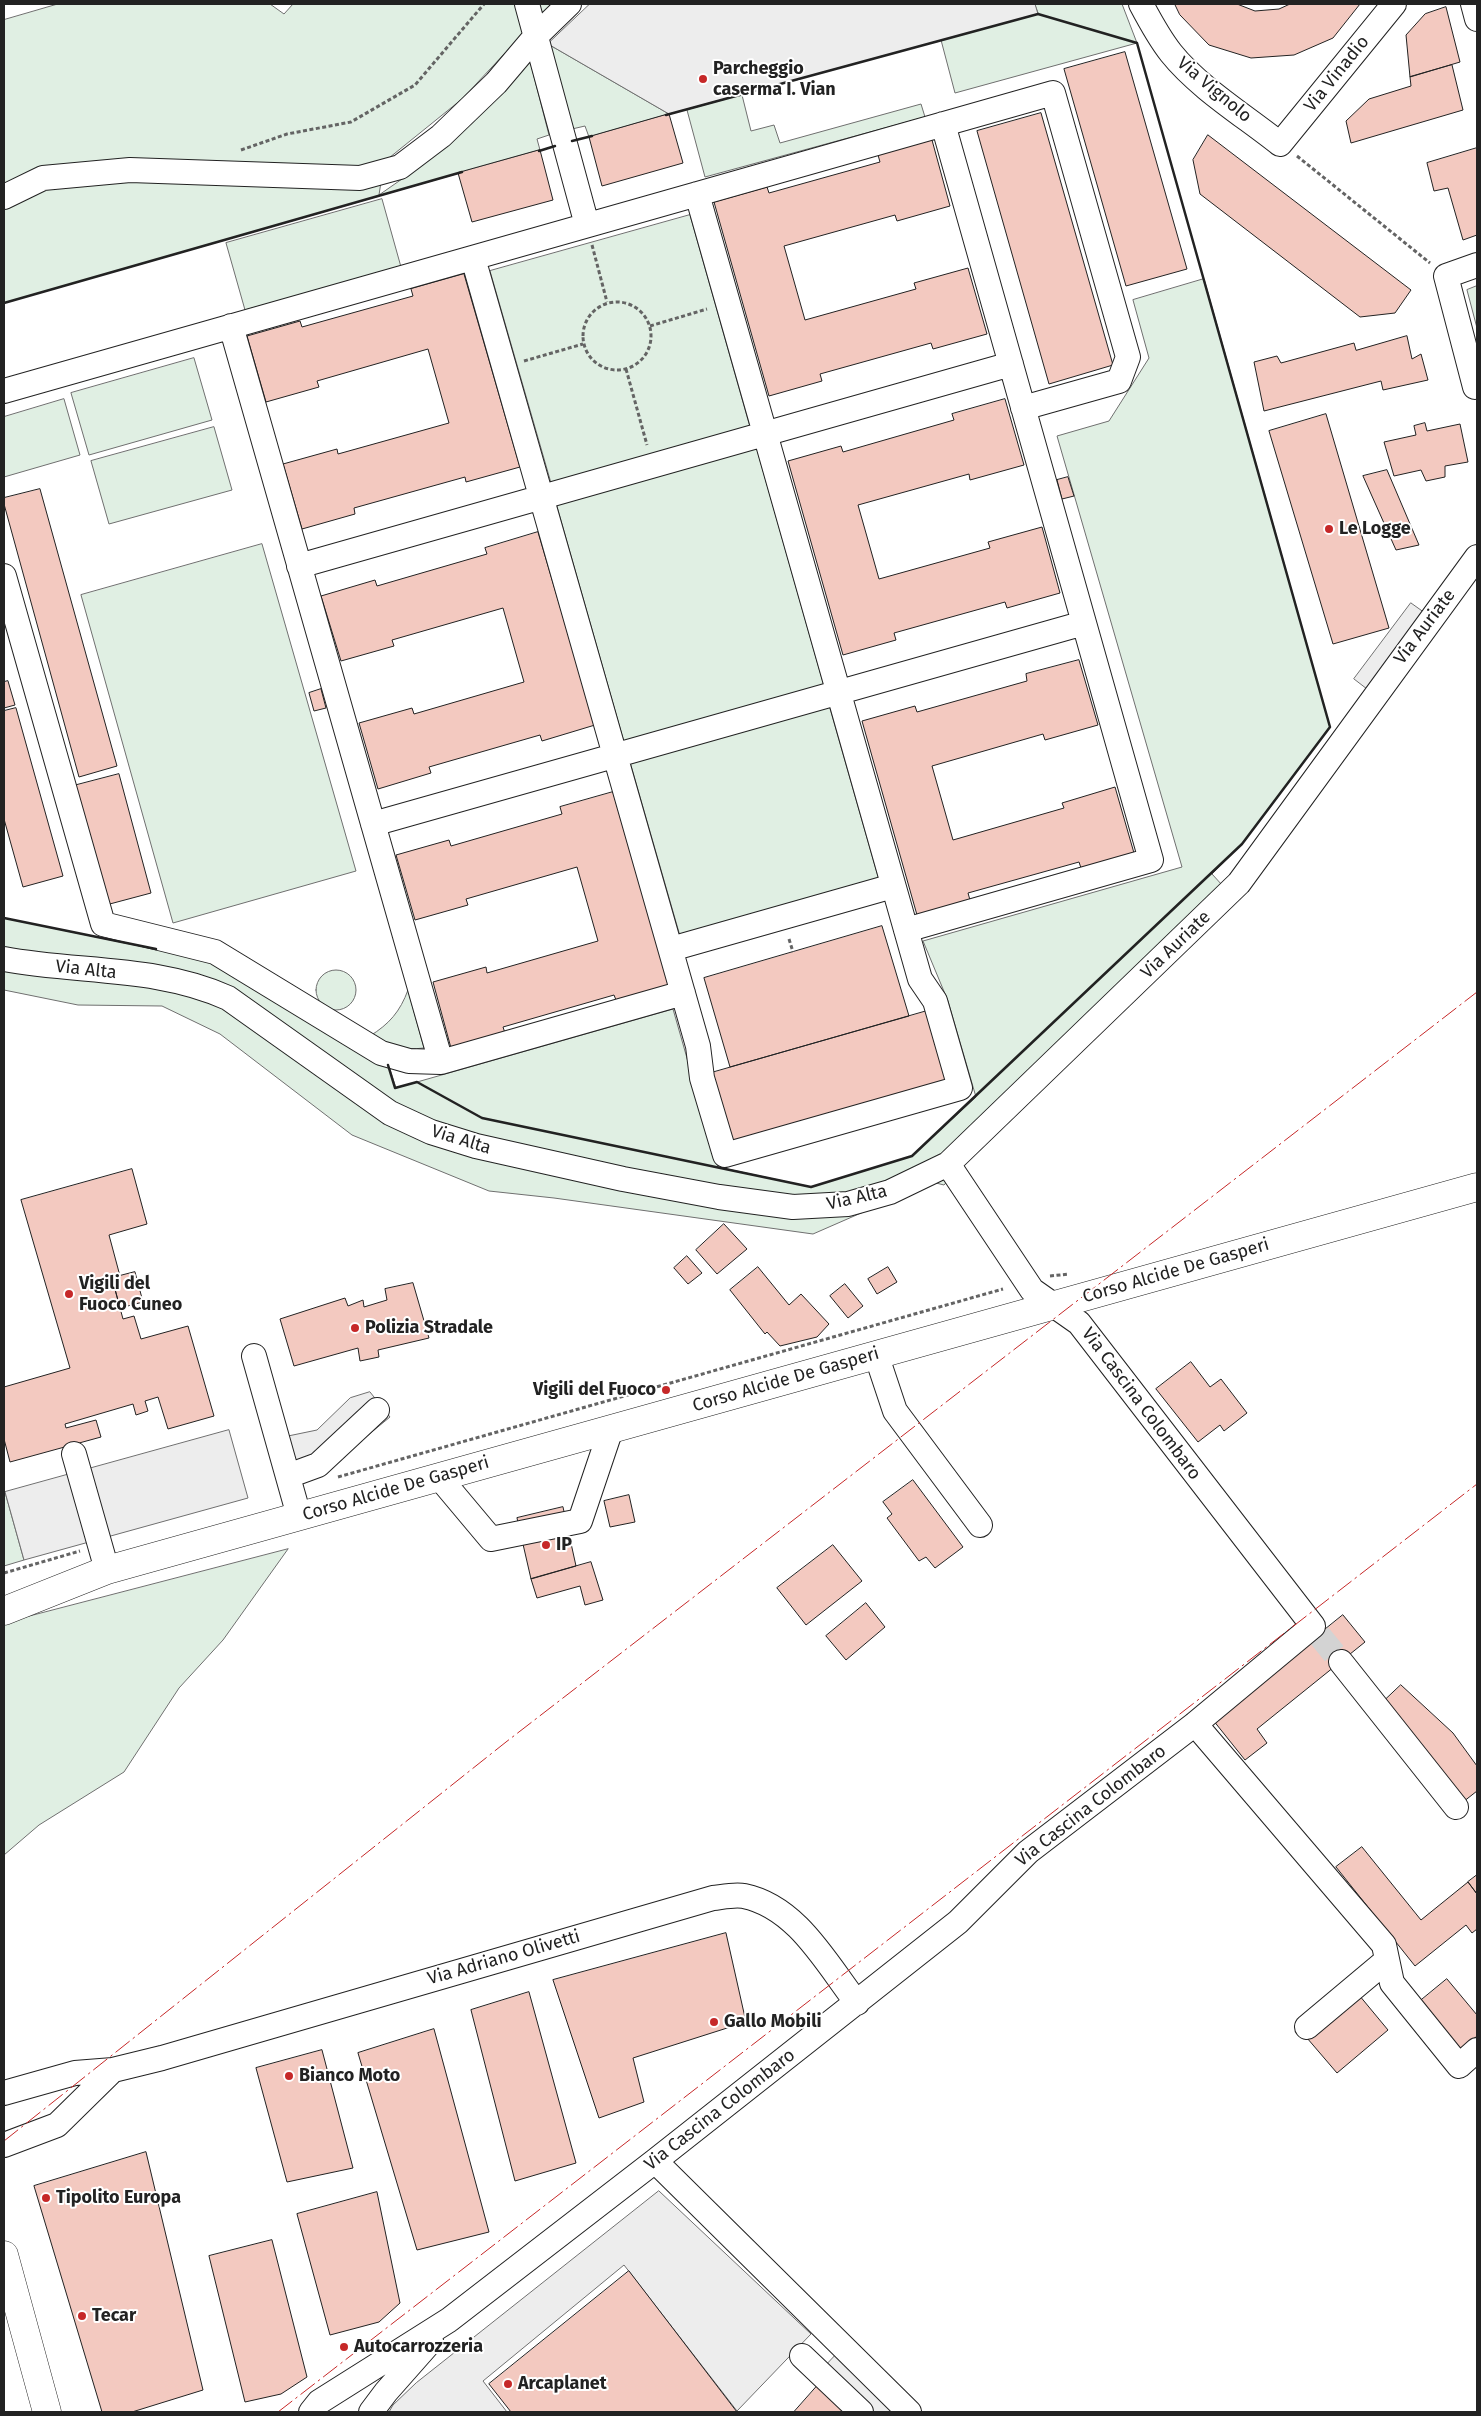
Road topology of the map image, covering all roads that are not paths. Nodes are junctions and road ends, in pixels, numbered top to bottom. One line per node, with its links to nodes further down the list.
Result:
1 (527, 4): 7 (street)
2 (570, 4): 7 (street)
3 (1141, 4): 9 (street, Via Vignolo)
4 (1394, 4): 9 (street, Via Vinadio)
5 (1473, 4): 6 (street)
6 (1477, 19)
7 (535, 38): 11 (street); 12 (street)
8 (943, 124): 10 (street); 16 (street); 19 (street)
9 (1280, 144)
10 (697, 194): 12 (street); 20 (street)
11 (4, 197)
12 (586, 226): 13 (street)
13 (473, 258): 15 (street); 21 (street)
14 (1477, 266): 17 (street)
15 (231, 326): 18 (street); 23 (street)
16 (1011, 364): 19 (street); 20 (street)
17 (1474, 388)
18 (4, 391)
19 (1023, 408): 25 (street)
20 (765, 434): 21 (street); 26 (street)
21 (542, 497): 23 (street); 27 (street)
22 (1477, 557): 35 (street, Via Auriate)
23 (299, 566): 28 (street)
24 (4, 576): 34 (street)
25 (1084, 623): 26 (street); 30 (street)
26 (838, 692): 27 (street); 29 (street)
27 (615, 755): 28 (street); 31 (street)
28 (373, 824): 34 (street)
29 (893, 886): 30 (street); 31 (street)
30 (906, 930): 33 (street)
31 (671, 949): 33 (street)
32 (4, 959): 35 (street, Via Alta)
33 (683, 993): 34 (street)
34 (441, 1062)
35 (948, 1164): 37 (street)
36 (1477, 1187): 37 (main road, Corso Alcide De Gasperi)
37 (1052, 1305): 38 (main road, Corso Alcide De Gasperi); 51 (street, Via Cascina Colombaro)
38 (876, 1354): 41 (main road, Corso Alcide De Gasperi); 46 (street)
39 (254, 1356): 43 (street)
40 (377, 1410): 43 (street)
41 (611, 1429): 44 (main road, Corso Alcide De Gasperi); 44 (street)
42 (74, 1454): 47 (street)
43 (288, 1476): 45 (street)
44 (439, 1477): 45 (main road, Corso Alcide De Gasperi)
45 (299, 1516): 47 (main road, Corso Alcide De Gasperi)
46 (980, 1525)
47 (101, 1563): 48 (main road, Corso Alcide De Gasperi); 49 (main road, Corso Alcide De Gasperi)
48 (4, 1590)
49 (4, 1611)
50 (1341, 1662): 52 (street)
51 (1195, 1724): 53 (street); 54 (street, Via Cascina Colombaro)
52 (1456, 1807)
53 (1387, 1960): 55 (street); 56 (street)
54 (857, 2002): 57 (street, Via Adriano Olivetti); 60 (street, Via Cascina Colombaro)
55 (1306, 2027)
56 (1477, 2050)
57 (113, 2070): 58 (street, Via Adriano Olivetti); 59 (street)
58 (4, 2093)
59 (4, 2145)
60 (655, 2161): 62 (street, Via Cascina Colombaro); 63 (street)
61 (4, 2258): 64 (main road)
62 (449, 2320): 65 (street, Via Cascina Colombaro); 66 (street, Via Cascina Colombaro)
63 (826, 2330): 67 (street); 68 (street)
64 (47, 2412)
65 (311, 2412)
66 (371, 2412)
67 (861, 2412)
68 (909, 2412)

